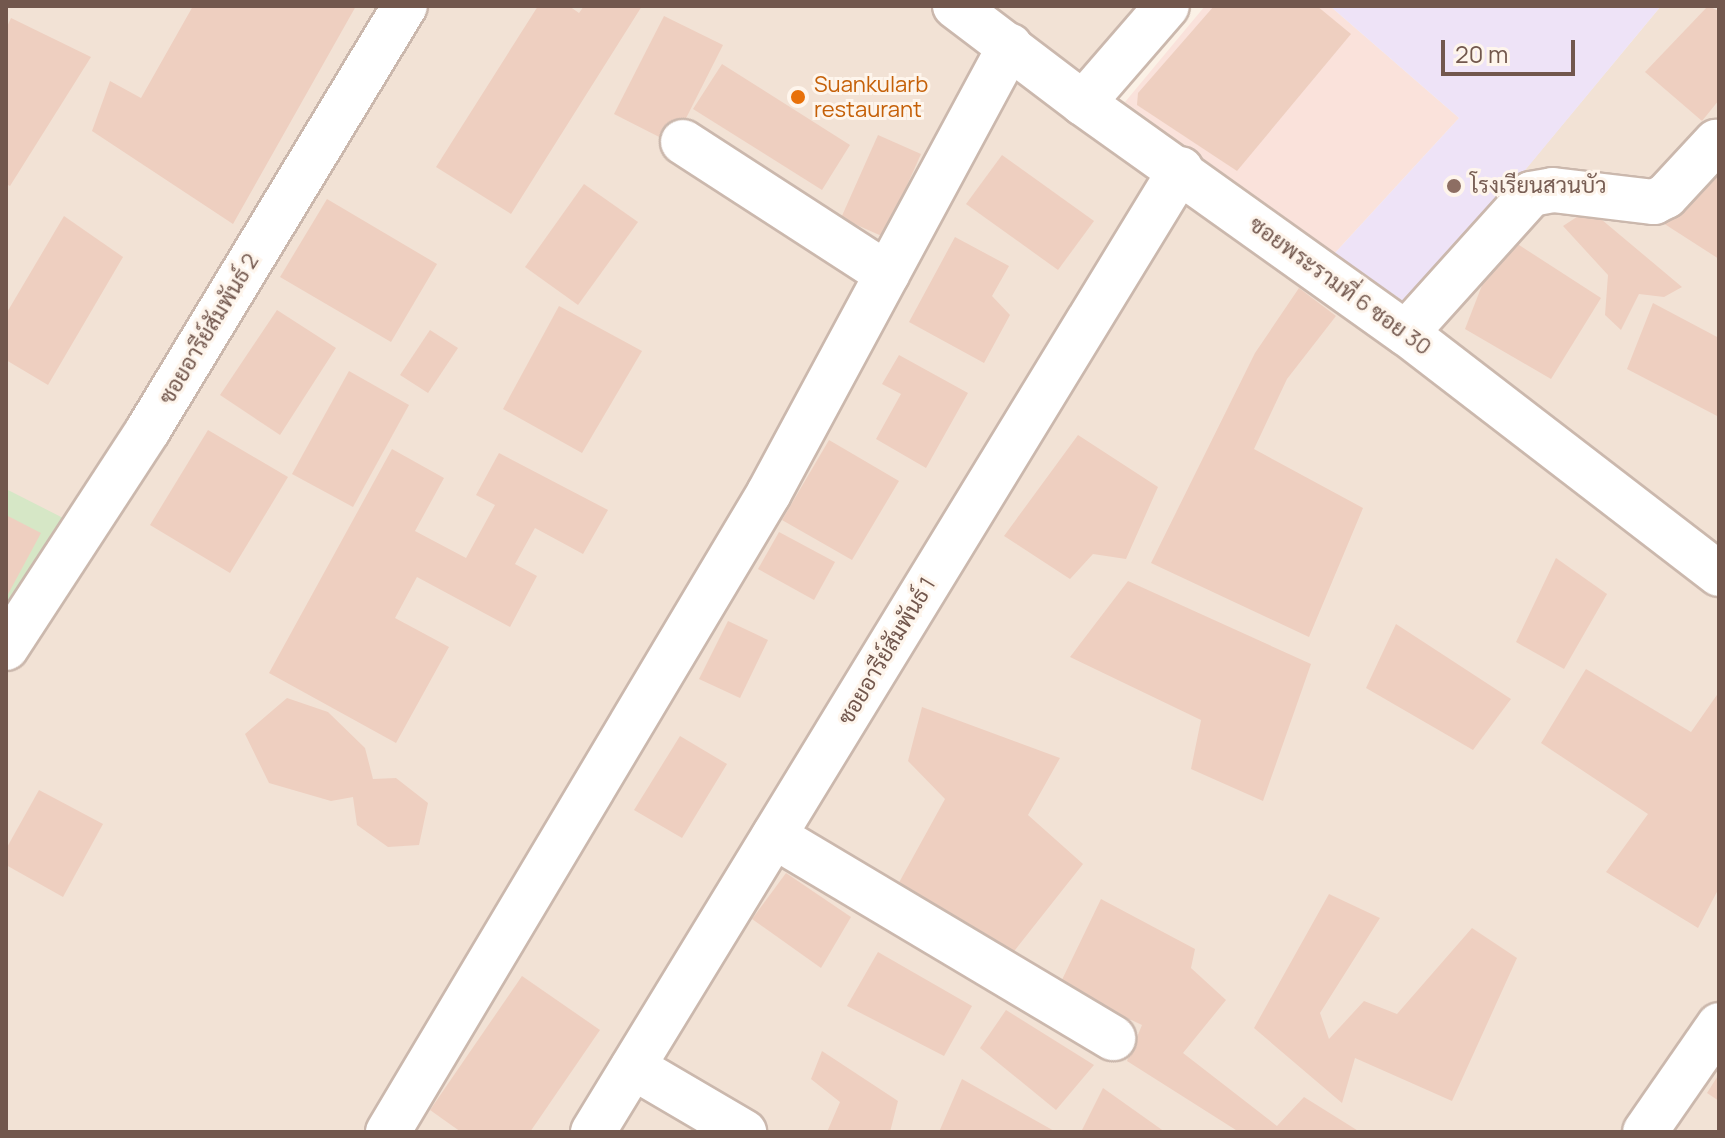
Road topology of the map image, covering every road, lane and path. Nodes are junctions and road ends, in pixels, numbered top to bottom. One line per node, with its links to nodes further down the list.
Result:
1 (405, 6): 12 (street, ซอยอารีย์สัมพันธ์ 2)
2 (955, 6): 4 (street, ซอยพระรามที่ 6 ซอย 30)
3 (1167, 6): 5 (street)
4 (1010, 46): 5 (street, ซอยพระรามที่ 6 ซอย 30); 9 (street)
5 (1083, 103): 8 (street, ซอยพระรามที่ 6 ซอย 30)
6 (683, 142): 9 (street)
7 (1716, 142): 10 (street)
8 (1181, 169): 10 (street, ซอยพระรามที่ 6 ซอย 30); 13 (street, ซอยอารีย์สัมพันธ์ 1)
9 (887, 274): 17 (street)
10 (1406, 333): 11 (street, ซอยพระรามที่ 6 ซอย 30)
11 (1719, 574)
12 (6, 648)
13 (774, 836): 15 (street); 16 (street, ซอยอารีย์สัมพันธ์ 1)
14 (1719, 1025): 20 (street)
15 (1113, 1038)
16 (633, 1067): 18 (street, ซอยอารีย์สัมพันธ์ 1); 19 (street)
17 (388, 1132)
18 (593, 1132)
19 (744, 1132)
20 (1645, 1132)

